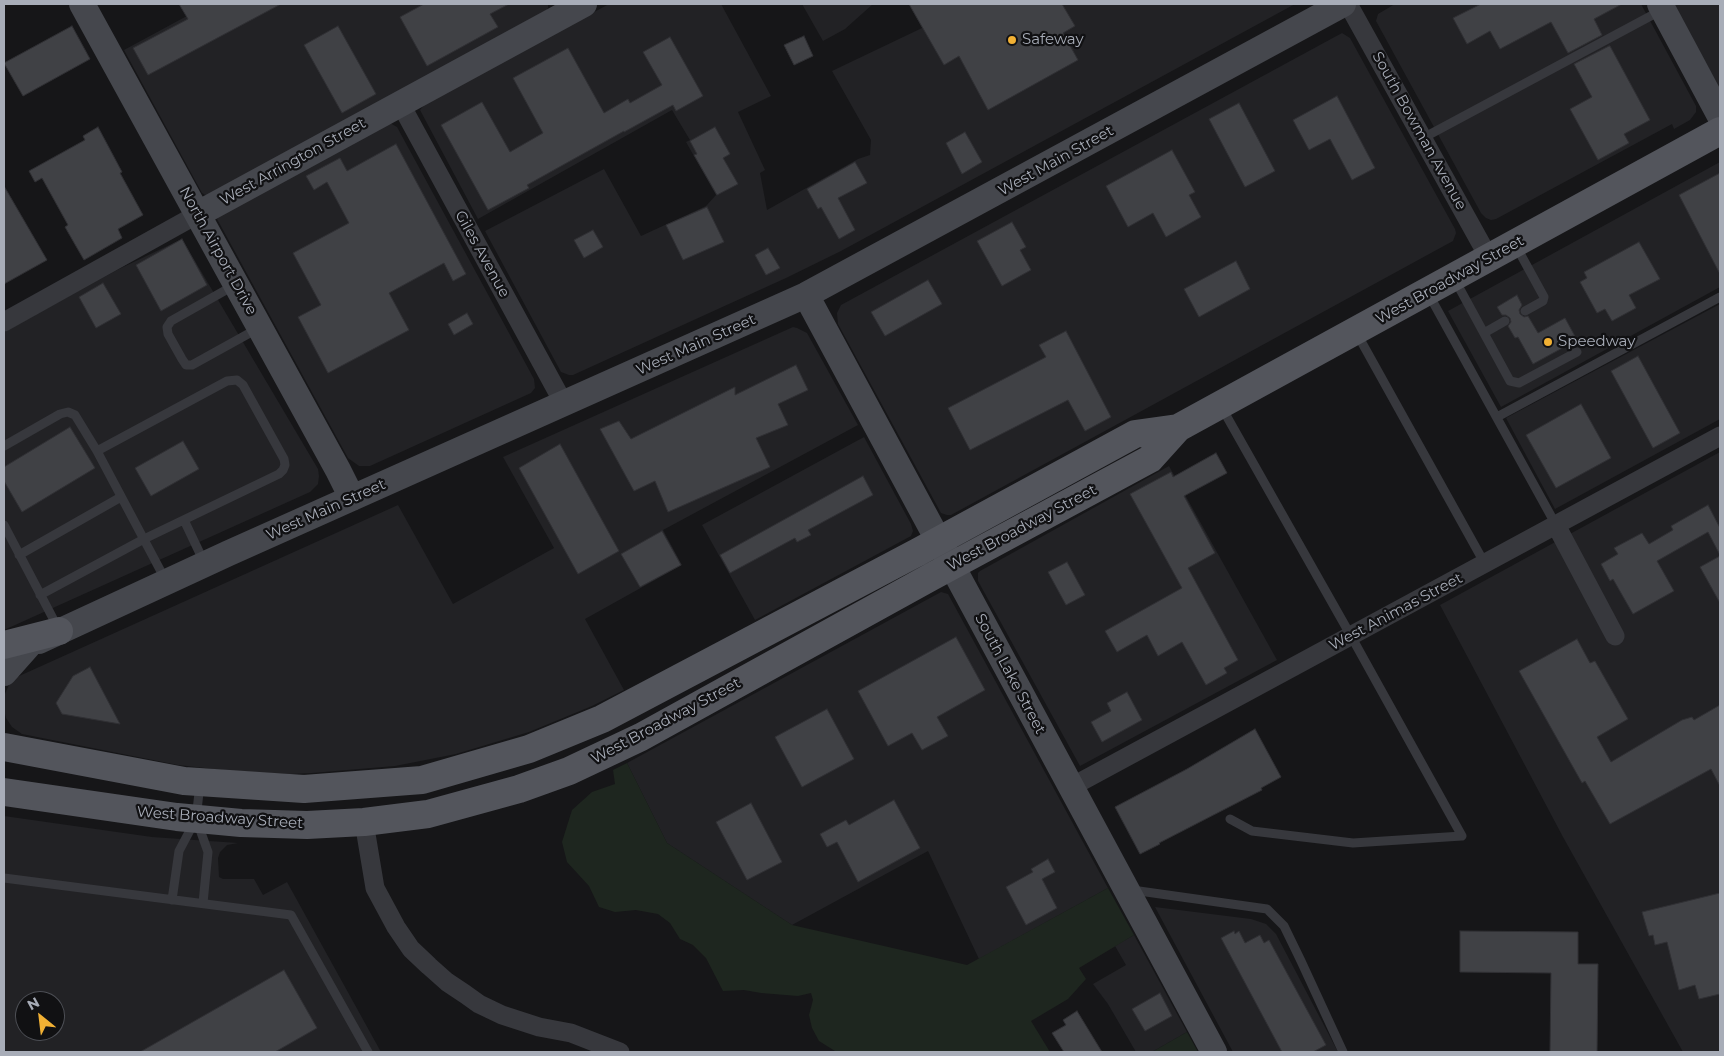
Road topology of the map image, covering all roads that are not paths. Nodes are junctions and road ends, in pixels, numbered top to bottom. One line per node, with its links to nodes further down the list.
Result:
1 (82, 4): 10 (main road, North Airport Drive)
2 (1343, 4): 16 (main road, West Main Street)
3 (1348, 4): 9 (street, South Bowman Avenue)
4 (572, 6): 6 (main road, West Arrington Street)
5 (1661, 7): 7 (main road); 9 (lane)
6 (400, 103): 10 (main road, West Arrington Street); 25 (street, Giles Avenue)
7 (1720, 116)
8 (1720, 131): 11 (main road, West Broadway Street)
9 (1423, 138): 12 (street, South Bowman Avenue)
10 (198, 214): 14 (main road, North Airport Drive); 20 (street, West Arrington Street)
11 (1515, 244): 12 (main road, West Broadway Street); 18 (lane)
12 (1489, 258): 13 (main road, West Broadway Street)
13 (1454, 277): 15 (main road, West Broadway Street); 23 (lane)
14 (236, 284): 21 (main road, North Airport Drive); 21 (lane)
15 (1428, 292): 22 (main road, West Broadway Street); 27 (lane)
16 (806, 296): 25 (main road, West Main Street); 38 (main road, South Lake Street)
17 (1720, 297): 27 (lane)
18 (1525, 311)
19 (1505, 321): 23 (lane)
20 (4, 322)
21 (260, 328): 33 (main road, North Airport Drive)
22 (1356, 331): 26 (main road, West Broadway Street); 41 (lane)
23 (1484, 333): 24 (lane)
24 (1577, 352)
25 (564, 404): 33 (main road, West Main Street)
26 (1220, 405): 28 (main road, West Broadway Street); 46 (lane)
27 (1497, 417): 36 (lane)
28 (1178, 428): 38 (main road, West Broadway Street); 42 (main road, West Broadway Street)
29 (1720, 436): 36 (street, West Animas Street)
30 (4, 446): 31 (lane)
31 (97, 452): 32 (lane); 34 (lane)
32 (121, 497): 37 (lane); 39 (lane)
33 (352, 498): 40 (main road, West Main Street)
34 (184, 520): 37 (lane); 40 (lane)
35 (4, 525): 39 (lane)
36 (1556, 525): 41 (street, West Animas Street); 47 (street)
37 (144, 539): 43 (lane); 44 (lane)
38 (938, 542): 42 (main road, South Lake Street); 52 (main road, West Broadway Street)
39 (19, 555): 44 (lane)
40 (206, 564): 43 (main road, West Main Street)
41 (1485, 564): 46 (street, West Animas Street)
42 (952, 566): 53 (main road, South Lake Street); 57 (main road, West Broadway Street)
43 (167, 582): 45 (main road, West Main Street)
44 (40, 595): 45 (lane)
45 (59, 631): 48 (main road)
46 (1352, 636): 53 (street, West Animas Street); 55 (lane)
47 (1615, 636)
48 (16, 645): 49 (main road); 50 (main road)
49 (4, 654)
50 (4, 672)
51 (4, 747): 52 (main road, West Broadway Street)
52 (200, 782): 56 (lane)
53 (1071, 787): 59 (main road, South Lake Street)
54 (4, 792): 56 (main road, West Broadway Street)
55 (1230, 818)
56 (196, 819): 57 (main road, West Broadway Street); 60 (lane); 61 (lane)
57 (364, 822): 63 (street)
58 (4, 878): 60 (lane)
59 (1127, 890): 64 (main road, South Lake Street); 65 (lane)
60 (172, 900): 61 (lane)
61 (203, 903): 62 (lane)
62 (368, 1052)
63 (620, 1052)
64 (1214, 1052)
65 (1343, 1052)

